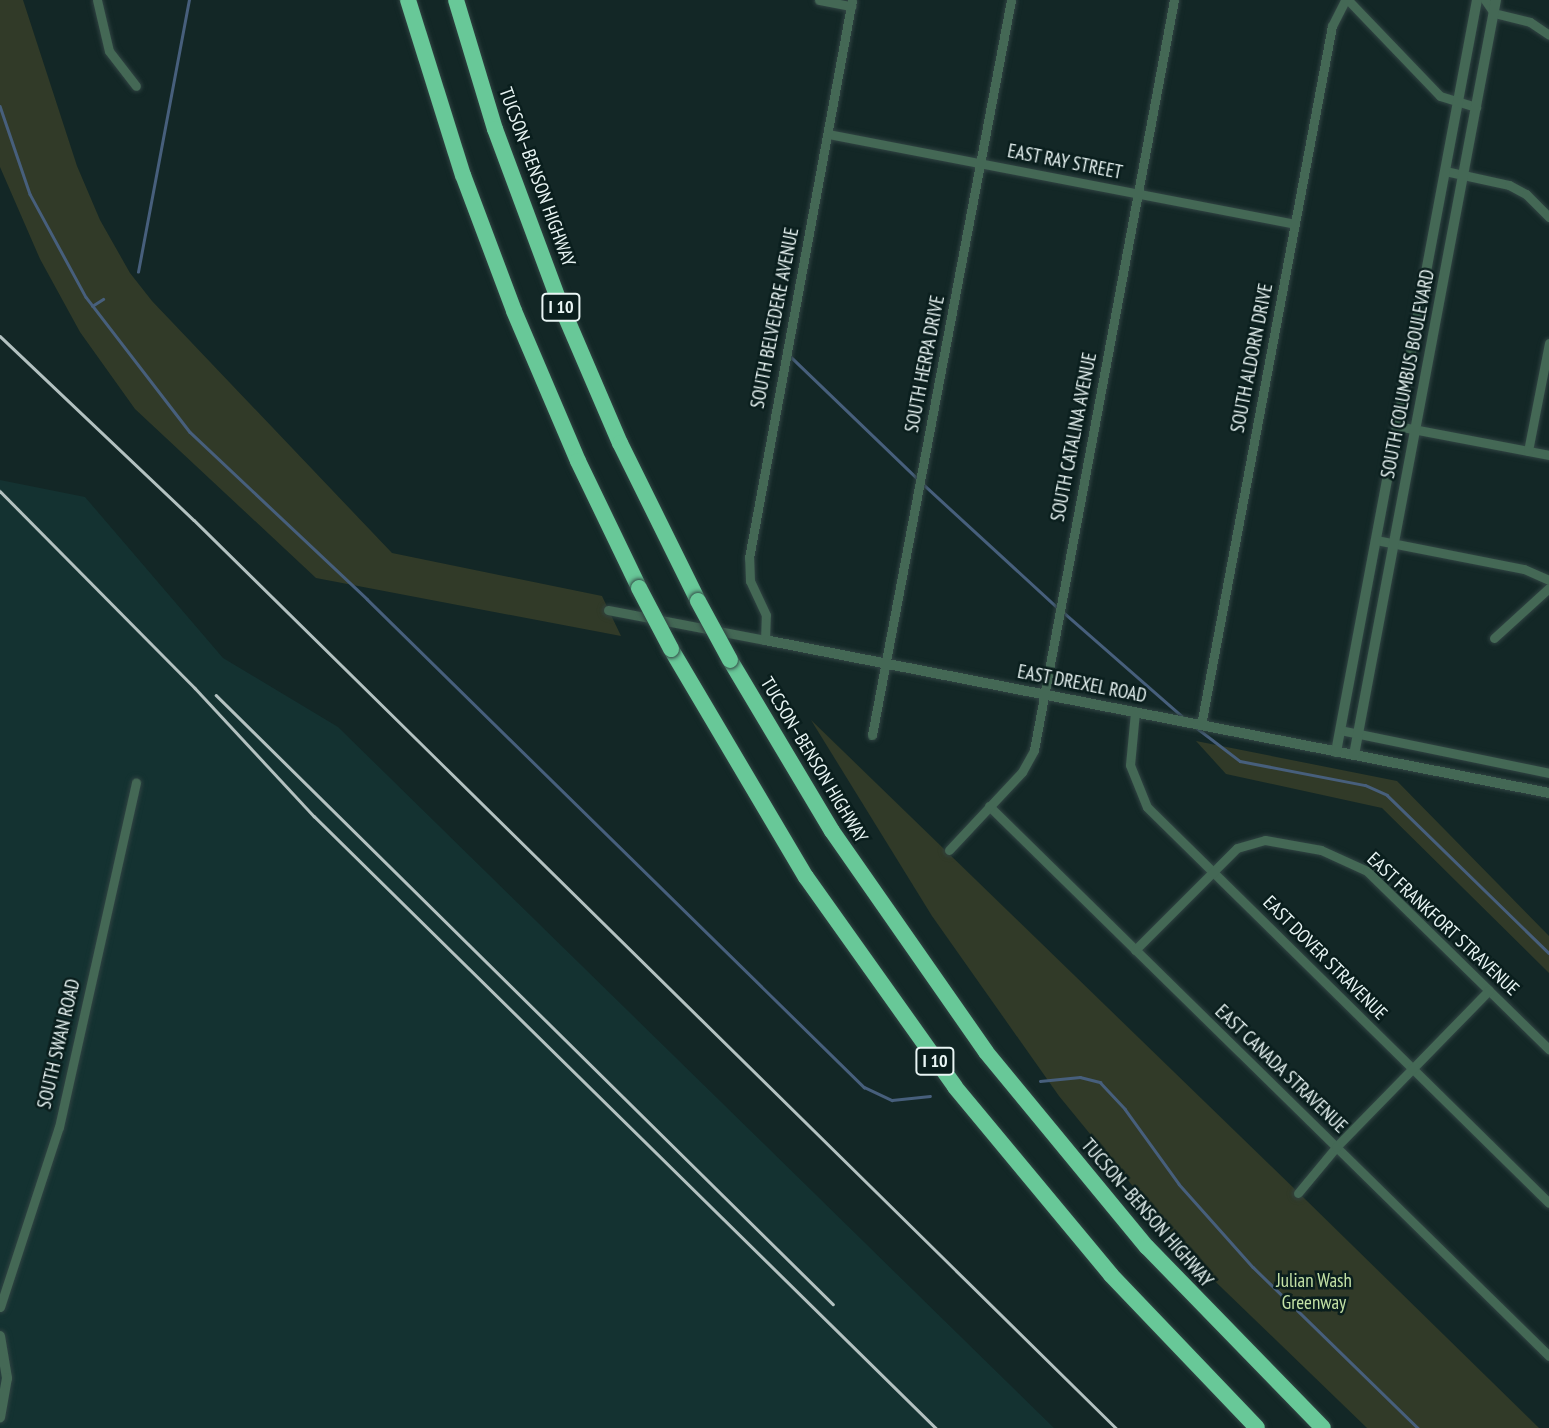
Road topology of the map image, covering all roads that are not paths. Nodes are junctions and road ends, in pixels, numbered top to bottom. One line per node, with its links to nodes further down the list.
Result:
1 (97, 0): 14 (street)
2 (408, 0): 63 (highway, I 10, bridge)
3 (456, 0): 60 (highway, TUCSON–BENSON HIGHWAY / I 10, bridge)
4 (819, 0): 11 (street)
5 (1011, 0): 18 (street, SOUTH HERPA DRIVE)
6 (1174, 0): 21 (street, SOUTH CATALINA AVENUE)
7 (1347, 0): 15 (street); 23 (street, SOUTH ALDORN DRIVE)
8 (1477, 0): 15 (street, SOUTH COLUMBUS BOULEVARD)
9 (1485, 0): 12 (street)
10 (1496, 0): 12 (street, SOUTH COLUMBUS BOULEVARD)
11 (851, 3): 17 (street, SOUTH BELVEDERE AVENUE)
12 (1494, 13): 13 (street); 16 (street, SOUTH COLUMBUS BOULEVARD)
13 (1549, 35)
14 (136, 86)
15 (1458, 104): 16 (street); 19 (street, SOUTH COLUMBUS BOULEVARD)
16 (1476, 107): 20 (street, SOUTH COLUMBUS BOULEVARD)
17 (828, 134): 18 (street, EAST RAY STREET); 35 (street, SOUTH BELVEDERE AVENUE)
18 (980, 164): 21 (street, EAST RAY STREET); 36 (street, SOUTH HERPA DRIVE)
19 (1445, 172): 20 (street); 25 (street, SOUTH COLUMBUS BOULEVARD)
20 (1463, 175): 22 (street); 26 (street, SOUTH COLUMBUS BOULEVARD)
21 (1137, 194): 23 (street, EAST RAY STREET); 37 (street, SOUTH CATALINA AVENUE)
22 (1549, 217)
23 (1294, 224): 39 (street, SOUTH ALDORN DRIVE)
24 (1549, 343): 27 (street)
25 (1397, 426): 26 (street); 29 (street, SOUTH COLUMBUS BOULEVARD)
26 (1415, 430): 27 (street); 30 (street, SOUTH COLUMBUS BOULEVARD)
27 (1528, 451): 28 (street)
28 (1549, 455)
29 (1376, 540): 30 (street); 40 (street, SOUTH COLUMBUS BOULEVARD)
30 (1394, 544): 31 (street); 42 (street, SOUTH COLUMBUS BOULEVARD)
31 (1549, 580)
32 (1549, 588): 34 (street)
33 (608, 610): 35 (street, EAST DREXEL ROAD)
34 (1494, 638)
35 (765, 640): 36 (street, EAST DREXEL ROAD)
36 (886, 664): 37 (street, EAST DREXEL ROAD); 41 (street, SOUTH HERPA DRIVE)
37 (1044, 695): 38 (street, EAST DREXEL ROAD); 48 (street, SOUTH CATALINA AVENUE)
38 (1135, 712): 39 (street, EAST DREXEL ROAD); 50 (street, EAST DOVER STRAVENUE)
39 (1201, 725): 43 (street, EAST DREXEL ROAD)
40 (1340, 730): 42 (street); 43 (street, SOUTH COLUMBUS BOULEVARD)
41 (872, 735)
42 (1357, 735): 44 (street, SOUTH COLUMBUS BOULEVARD); 45 (street)
43 (1336, 752): 44 (street, EAST DREXEL ROAD)
44 (1354, 755): 47 (street, EAST DREXEL ROAD)
45 (1549, 773)
46 (136, 783): 58 (street, SOUTH SWAN ROAD)
47 (1549, 793)
48 (989, 806): 49 (street, SOUTH CATALINA AVENUE); 51 (street, EAST CANADA STRAVENUE)
49 (949, 850)
50 (1212, 871): 51 (street, EAST FRANKFORT STRAVENUE); 52 (street, EAST FRANKFORT STRAVENUE); 54 (street, EAST DOVER STRAVENUE)
51 (1135, 950): 55 (street, EAST CANADA STRAVENUE)
52 (1489, 990): 53 (street, EAST FRANKFORT STRAVENUE); 54 (street)
53 (1549, 1049)
54 (1413, 1069): 55 (street); 57 (street, EAST DOVER STRAVENUE)
55 (1336, 1147): 56 (street); 61 (street, EAST CANADA STRAVENUE)
56 (1298, 1193)
57 (1549, 1203)
58 (0, 1307)
59 (0, 1336): 62 (street)
60 (1241, 1347): 64 (highway, TUCSON–BENSON HIGHWAY / I 10); 65 (highway)
61 (1549, 1356)
62 (0, 1417)
63 (1257, 1428)
64 (1323, 1428)
65 (1330, 1428)

